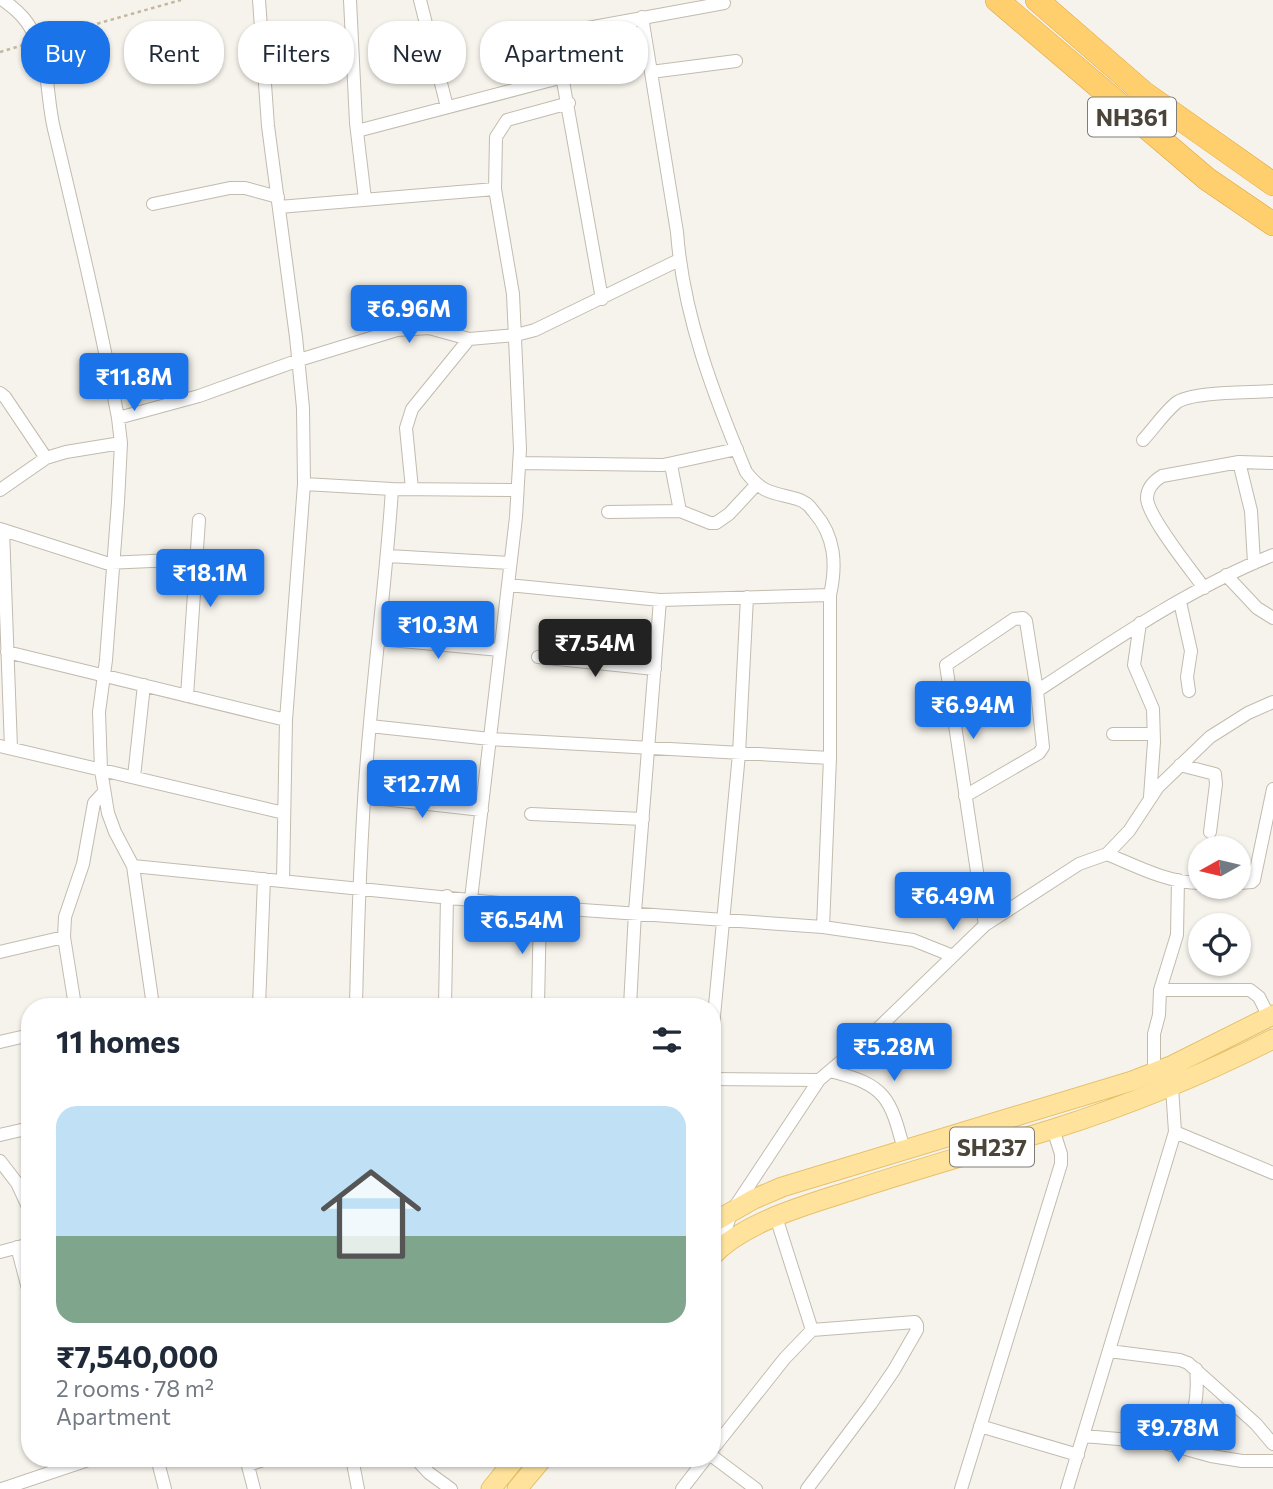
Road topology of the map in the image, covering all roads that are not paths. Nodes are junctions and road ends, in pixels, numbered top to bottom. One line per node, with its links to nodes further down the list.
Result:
1 (3, 0): 30 (street)
2 (259, 0): 20 (street)
3 (350, 0): 16 (street)
4 (421, 0): 15 (street)
5 (997, 0): 22 (highway, NH361)
6 (1037, 0): 17 (highway, NH361)
7 (724, 3): 8 (street)
8 (642, 17): 9 (street); 11 (street)
9 (622, 21)
10 (736, 61): 11 (street)
11 (650, 72): 23 (street)
12 (536, 84): 15 (street)
13 (565, 84): 14 (street)
14 (569, 103): 18 (street); 24 (street)
15 (447, 107): 16 (street)
16 (357, 131): 19 (street)
17 (1273, 184)
18 (495, 189): 19 (street); 25 (street)
19 (365, 200): 20 (street)
20 (278, 202): 21 (street); 27 (street)
21 (153, 204)
22 (1273, 224)
23 (679, 260): 24 (street); 33 (street)
24 (601, 299): 25 (street)
25 (516, 335): 26 (street); 36 (street)
26 (469, 339): 27 (street); 42 (street)
27 (299, 360): 30 (street); 39 (street)
28 (1273, 391): 31 (street)
29 (0, 393): 34 (street)
30 (118, 418): 32 (street)
31 (1143, 440)
32 (121, 443): 34 (street); 54 (street)
33 (737, 449): 38 (street); 40 (street)
34 (46, 458): 43 (street)
35 (1239, 462): 37 (street); 53 (street); 57 (street)
36 (519, 463): 38 (street); 44 (street)
37 (1273, 464)
38 (671, 465): 45 (street)
39 (304, 484): 41 (street); 75 (street)
40 (756, 485): 45 (street); 58 (street)
41 (392, 489): 42 (street); 50 (street)
42 (412, 489): 44 (street)
43 (0, 490)
44 (517, 490): 52 (street)
45 (680, 511): 46 (street)
46 (608, 512)
47 (199, 520): 51 (street)
48 (1, 530): 54 (street); 66 (street)
49 (1273, 555): 53 (street)
50 (388, 556): 52 (street); 64 (street)
51 (197, 559): 54 (street); 73 (street)
52 (510, 563): 56 (street)
53 (1254, 563): 55 (street)
54 (114, 564): 69 (street)
55 (1226, 575): 57 (street); 62 (street)
56 (508, 584): 60 (street); 65 (street)
57 (1204, 588): 61 (street)
58 (831, 595): 59 (street); 83 (street)
59 (747, 597): 60 (street); 82 (street)
60 (660, 600): 68 (street)
61 (1180, 602): 63 (street); 72 (street)
62 (1273, 618)
63 (1140, 623): 71 (street); 78 (street)
64 (379, 639): 65 (street); 76 (street)
65 (500, 650): 79 (street)
66 (7, 652): 69 (street); 80 (street)
67 (538, 657): 68 (street)
68 (655, 669): 81 (street)
69 (104, 676): 70 (street); 85 (street)
70 (144, 685): 73 (street); 86 (street)
71 (1037, 691): 89 (street); 89 (street)
72 (1189, 691)
73 (187, 696): 75 (street)
74 (1273, 702): 84 (street)
75 (286, 720): 93 (street)
76 (370, 726): 79 (street); 90 (street)
77 (1113, 734): 78 (street)
78 (1153, 734): 91 (street)
79 (490, 739): 81 (street); 92 (street)
80 (5, 747): 85 (street)
81 (649, 748): 82 (street); 95 (street)
82 (739, 754): 83 (street); 109 (street)
83 (830, 758): 111 (street)
84 (1180, 765): 91 (street); 96 (street)
85 (101, 770): 86 (street); 88 (street)
86 (134, 777): 93 (street)
87 (1273, 789): 103 (street)
88 (104, 792): 98 (street); 112 (street)
89 (965, 796): 110 (street)
90 (365, 797): 92 (street); 104 (street)
91 (1149, 800): 97 (street)
92 (482, 810): 106 (street)
93 (284, 813): 101 (street)
94 (531, 814): 95 (street)
95 (643, 819): 108 (street)
96 (1210, 832)
97 (1107, 854): 100 (street); 110 (street)
98 (133, 866): 99 (street); 117 (street)
99 (264, 879): 101 (street); 118 (street)
100 (1178, 880): 102 (street); 115 (street)
101 (283, 881): 104 (street)
102 (1188, 881)
103 (1251, 882)
104 (359, 887): 105 (street); 119 (street)
105 (447, 896): 106 (street); 120 (street)
106 (471, 899): 107 (street)
107 (540, 907): 108 (street); 121 (street)
108 (635, 912): 109 (street); 122 (street)
109 (723, 919): 111 (street); 123 (street)
110 (985, 925): 114 (street)
111 (823, 927): 114 (street)
112 (64, 937): 113 (street); 116 (street)
113 (0, 952)
114 (953, 956): 128 (street)
115 (1160, 990): 124 (street); 129 (street)
116 (74, 998)
117 (150, 998)
118 (259, 998)
119 (356, 998)
120 (445, 998)
121 (538, 998)
122 (630, 998)
123 (716, 998)
124 (1271, 1016): 129 (main road, SH237)
125 (21, 1037): 127 (street)
126 (1273, 1039): 132 (main road, SH237)
127 (0, 1042)
128 (830, 1071): 131 (street); 137 (street)
129 (1154, 1072): 137 (main road, SH237)
130 (721, 1079): 131 (street)
131 (819, 1080): 141 (street)
132 (1172, 1087): 133 (main road, SH237); 135 (street)
133 (1053, 1129): 142 (main road, SH237); 151 (street)
134 (21, 1130): 136 (street)
135 (1175, 1132): 139 (street); 149 (street)
136 (0, 1135)
137 (904, 1150): 141 (main road, SH237)
138 (0, 1161): 140 (street)
139 (1273, 1173)
140 (21, 1192)
141 (732, 1211): 143 (main road, SH237); 144 (street)
142 (776, 1217): 146 (main road, SH237); 148 (street)
143 (721, 1218)
144 (721, 1239)
145 (21, 1247): 147 (street)
146 (721, 1249)
147 (0, 1252)
148 (813, 1330): 153 (street); 176 (street)
149 (1109, 1351): 150 (street); 152 (street)
150 (1196, 1369): 154 (street); 155 (street)
151 (980, 1426): 156 (street); 177 (street)
152 (1084, 1436): 155 (street); 156 (street)
153 (721, 1441)
154 (1273, 1444)
155 (1177, 1446): 158 (street)
156 (1079, 1455): 178 (street)
157 (721, 1460): 175 (street)
158 (1273, 1461)
159 (67, 1467): 167 (street)
160 (159, 1467): 168 (street)
161 (248, 1467): 169 (street)
162 (354, 1467): 170 (street)
163 (425, 1467): 171 (street)
164 (509, 1467): 172 (main road)
165 (535, 1467): 173 (main road)
166 (699, 1467): 174 (street)
167 (2, 1489)
168 (165, 1489)
169 (254, 1489)
170 (358, 1489)
171 (451, 1489)
172 (491, 1489)
173 (517, 1489)
174 (682, 1489)
175 (756, 1489)
176 (807, 1489)
177 (961, 1489)
178 (1067, 1489)

